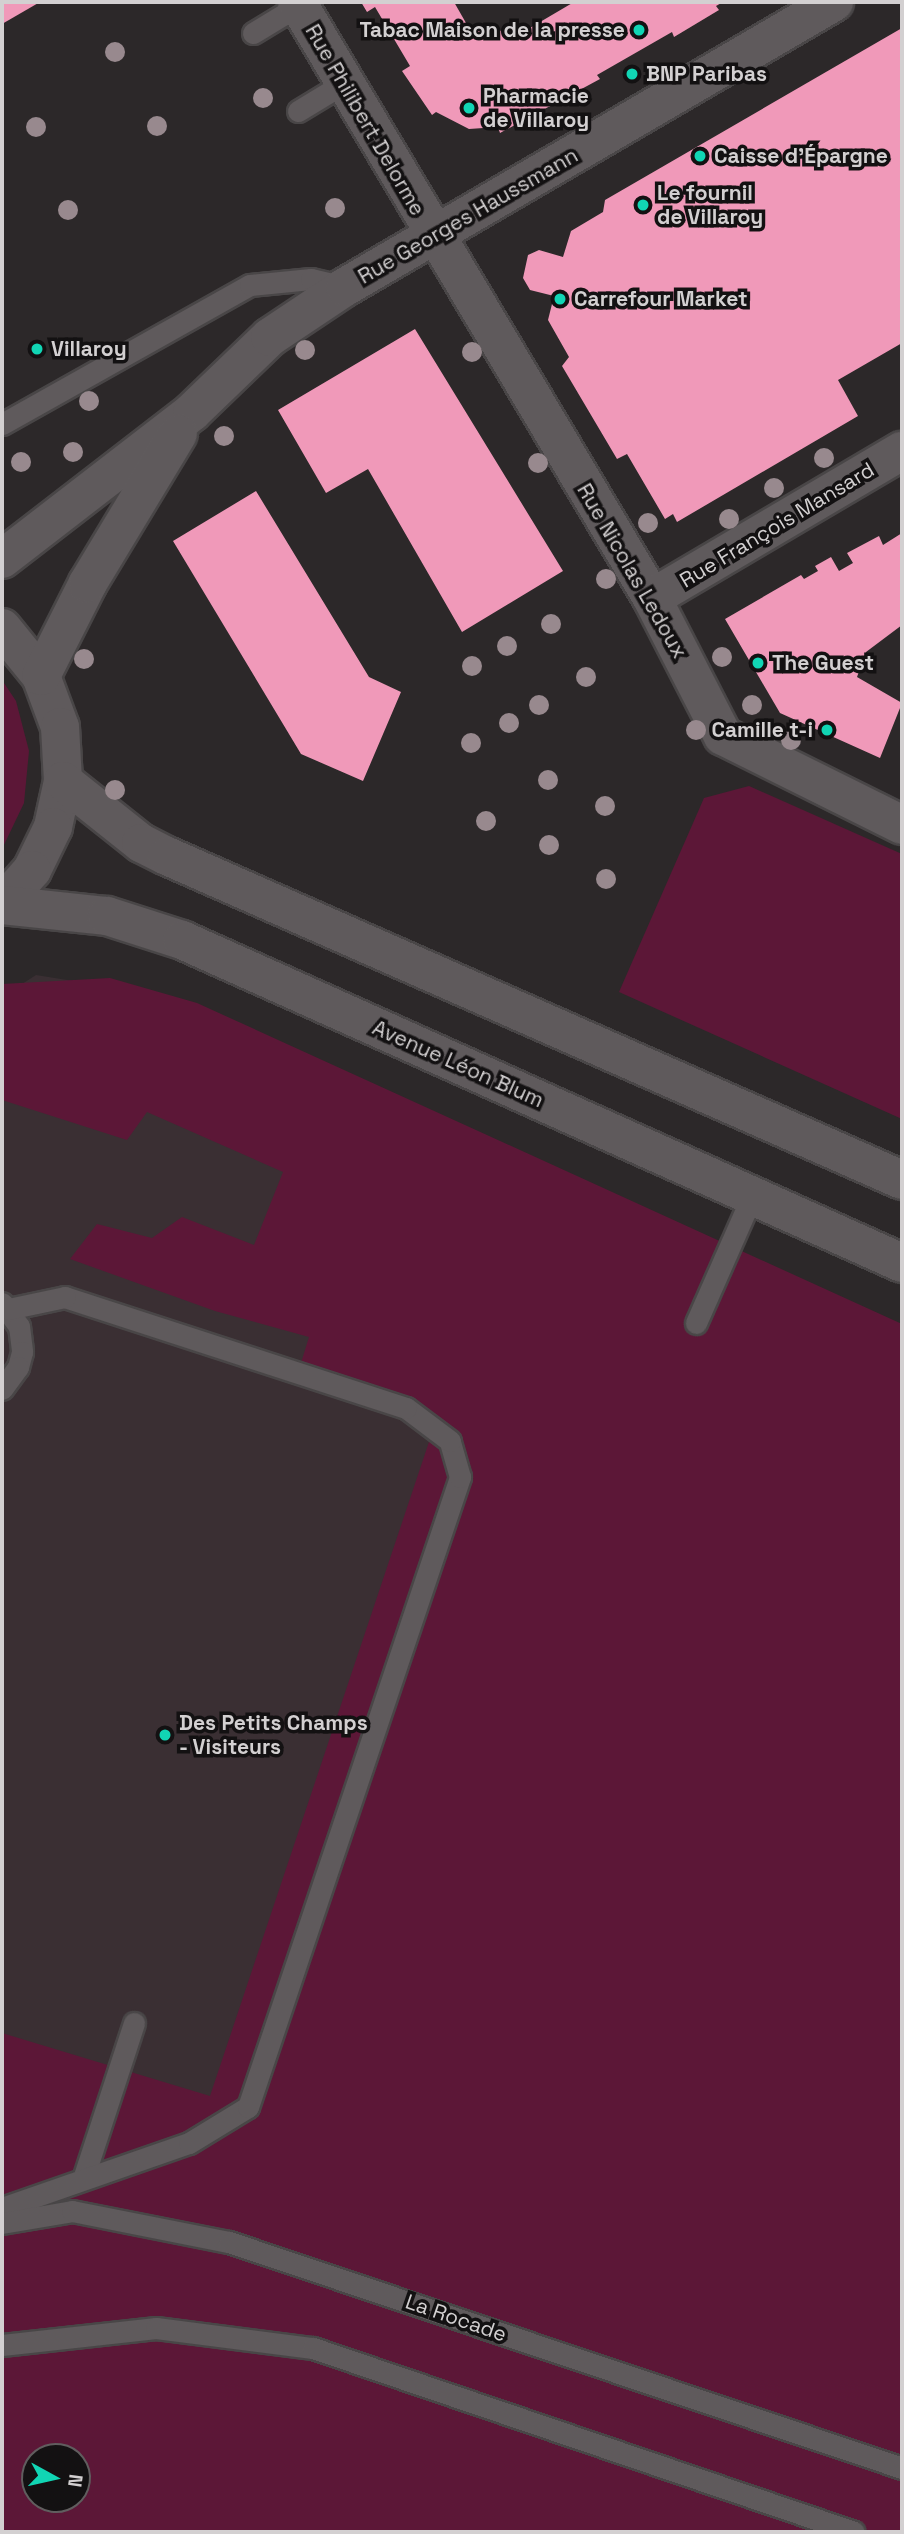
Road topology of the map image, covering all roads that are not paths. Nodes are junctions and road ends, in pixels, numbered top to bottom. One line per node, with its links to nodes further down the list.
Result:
1 (834, 2): 6 (street, Rue Georges Haussmann)
2 (298, 3): 3 (lane); 4 (street, Rue Philibert Delorme)
3 (253, 33)
4 (344, 83): 5 (lane); 6 (street, Rue Philibert Delorme)
5 (298, 111)
6 (434, 238): 7 (street, Rue Georges Haussmann); 12 (street, Rue Nicolas Ledoux)
7 (345, 287): 8 (street, Rue Georges Haussmann); 9 (lane)
8 (192, 412): 11 (street, Rue Georges Haussmann); 14 (street, Rue Georges Haussmann)
9 (2, 424)
10 (902, 451): 12 (street, Rue François Mansard)
11 (2, 559)
12 (652, 598): 16 (street, Rue Nicolas Ledoux)
13 (2, 628): 14 (street)
14 (41, 676): 15 (street)
15 (63, 781): 17 (street); 18 (street)
16 (902, 825)
17 (2, 905): 19 (street, Avenue Léon Blum)
18 (902, 1180)
19 (752, 1196): 20 (street, Avenue Léon Blum); 22 (lane)
20 (902, 1263)
21 (5, 1306): 23 (lane); 25 (lane)
22 (696, 1323)
23 (2, 1389)
24 (134, 2023): 25 (lane)
25 (84, 2176): 26 (lane)
26 (2, 2208)
27 (2, 2222): 29 (lane, La Rocade)
28 (2, 2345): 30 (lane)
29 (902, 2468)
30 (854, 2532)

